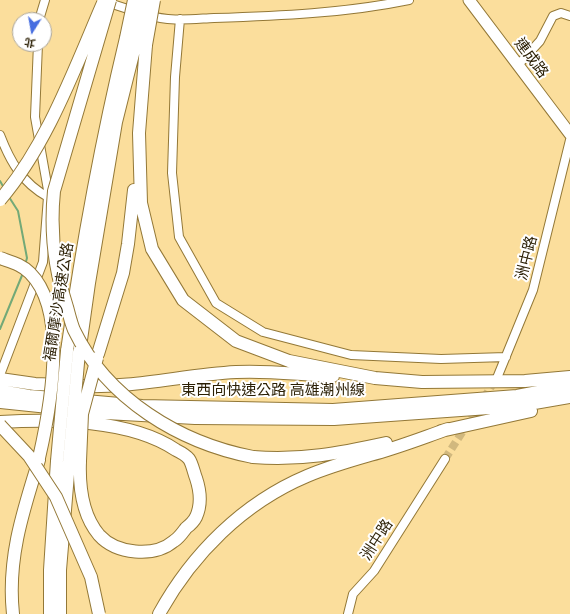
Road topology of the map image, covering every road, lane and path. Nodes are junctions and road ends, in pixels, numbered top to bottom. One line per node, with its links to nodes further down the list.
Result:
1 (45, 0): 10 (street)
2 (99, 0): 12 (street)
3 (104, 0): 21 (highway, bridge)
4 (110, 0): 35 (highway, bridge)
5 (134, 0): 13 (highway, 福爾摩沙高速公路, bridge)
6 (145, 0): 13 (highway, 福爾摩沙高速公路, bridge)
7 (154, 0): 13 (highway, bridge)
8 (409, 0): 12 (street)
9 (469, 0): 15 (main road, 連成路)
10 (41, 12)
11 (570, 16): 15 (street)
12 (180, 19): 23 (street)
13 (136, 42): 16 (highway); 37 (highway, 福爾摩沙高速公路, bridge)
14 (38, 52): 20 (street)
15 (518, 65): 17 (main road, 連成路)
16 (139, 133): 26 (highway); 37 (highway, bridge)
17 (570, 134)
18 (0, 135): 20 (street)
19 (570, 140): 23 (street, 洲中路)
20 (48, 197): 24 (street)
21 (0, 200)
22 (0, 258): 38 (highway, bridge)
23 (506, 357): 27 (street, 洲中路)
24 (0, 377): 26 (highway)
25 (570, 377): 26 (highway)
26 (375, 378)
27 (497, 378)
28 (570, 386): 29 (highway, 東西向快速公路 高雄潮州線)
29 (0, 392)
30 (570, 397): 31 (highway, 東西向快速公路 高雄潮州線)
31 (0, 402)
32 (570, 403): 35 (highway)
33 (0, 422): 37 (highway)
34 (0, 425): 41 (highway, bridge)
35 (448, 429): 42 (highway)
36 (445, 459): 43 (street, 洲中路)
37 (69, 461): 39 (highway, 福爾摩沙高速公路); 40 (highway, 福爾摩沙高速公路)
38 (12, 614)
39 (50, 614)
40 (60, 614)
41 (99, 614)
42 (159, 614)
43 (348, 614)

